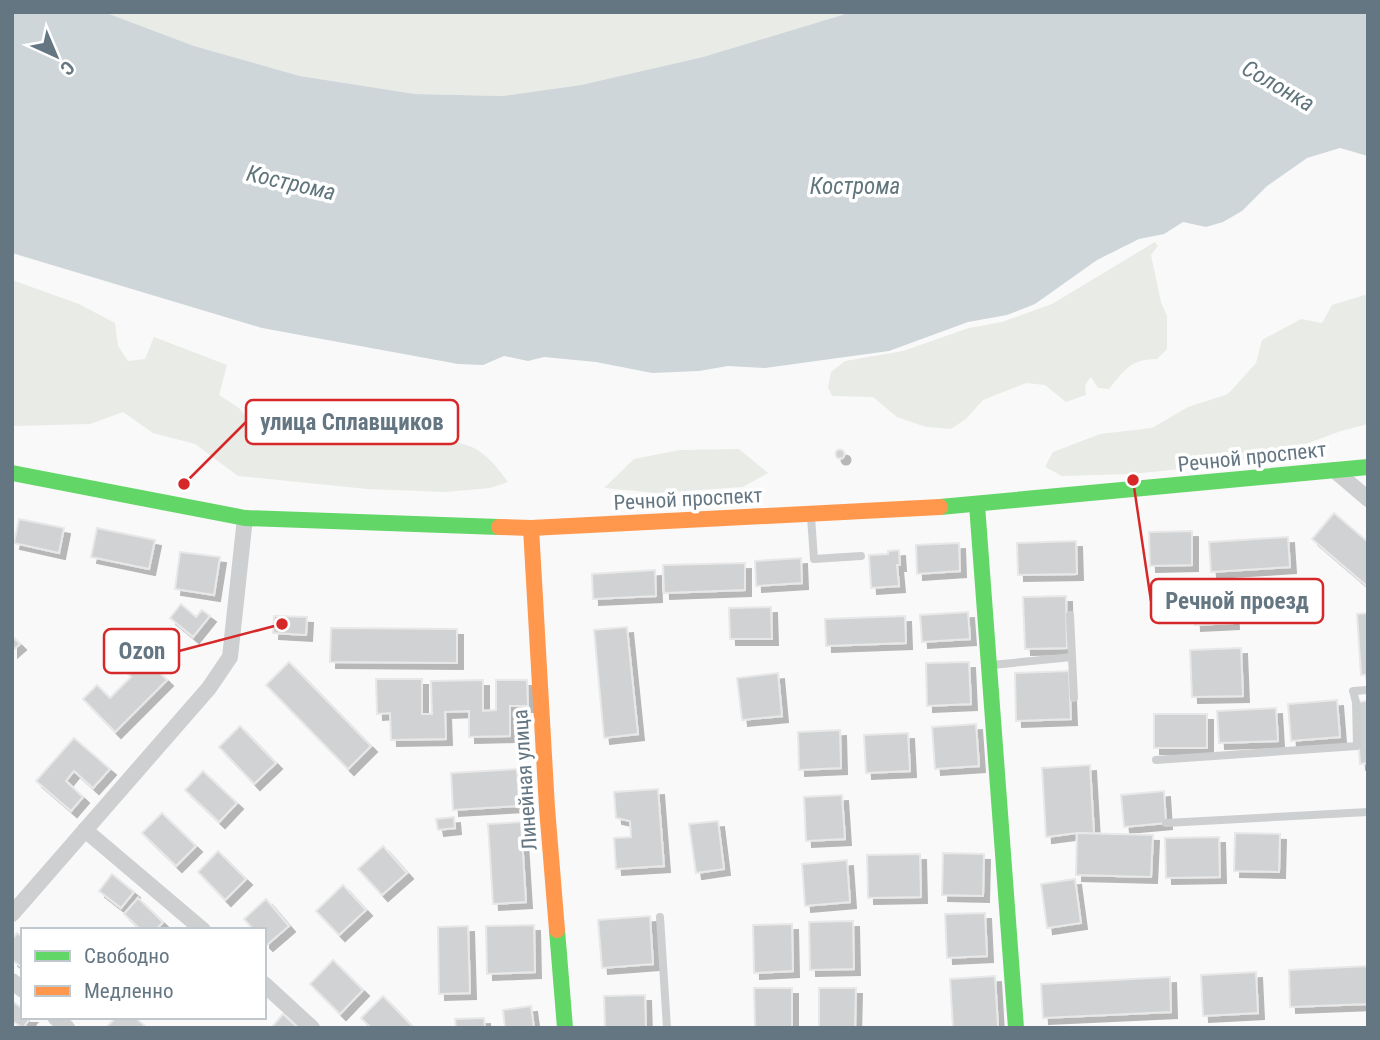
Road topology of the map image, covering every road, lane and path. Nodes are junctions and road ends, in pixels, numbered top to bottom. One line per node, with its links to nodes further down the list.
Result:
1 (1368, 467): 2 (street, Речной проспект)
2 (1334, 470): 4 (street); 5 (street, Речной проспект)
3 (12, 473): 7 (street, Речной проспект)
4 (1368, 499)
5 (977, 505): 6 (street, Речной проспект); 12 (street)
6 (811, 514): 8 (street, Речной проспект); 9 (lane)
7 (245, 518): 8 (street, Речной проспект); 18 (street)
8 (531, 528): 24 (street, Линейная улица)
9 (861, 556)
10 (1070, 615): 11 (lane)
11 (1072, 657): 12 (lane); 14 (lane)
12 (989, 665): 26 (street)
13 (1368, 690): 15 (lane)
14 (1074, 698)
15 (1156, 760)
16 (1368, 812): 17 (lane)
17 (1167, 823)
18 (85, 830): 19 (street); 21 (street)
19 (12, 914)
20 (660, 917): 25 (lane)
21 (201, 928)
22 (266, 986): 23 (street)
23 (312, 1028)
24 (565, 1028)
25 (667, 1028)
26 (1016, 1028)

